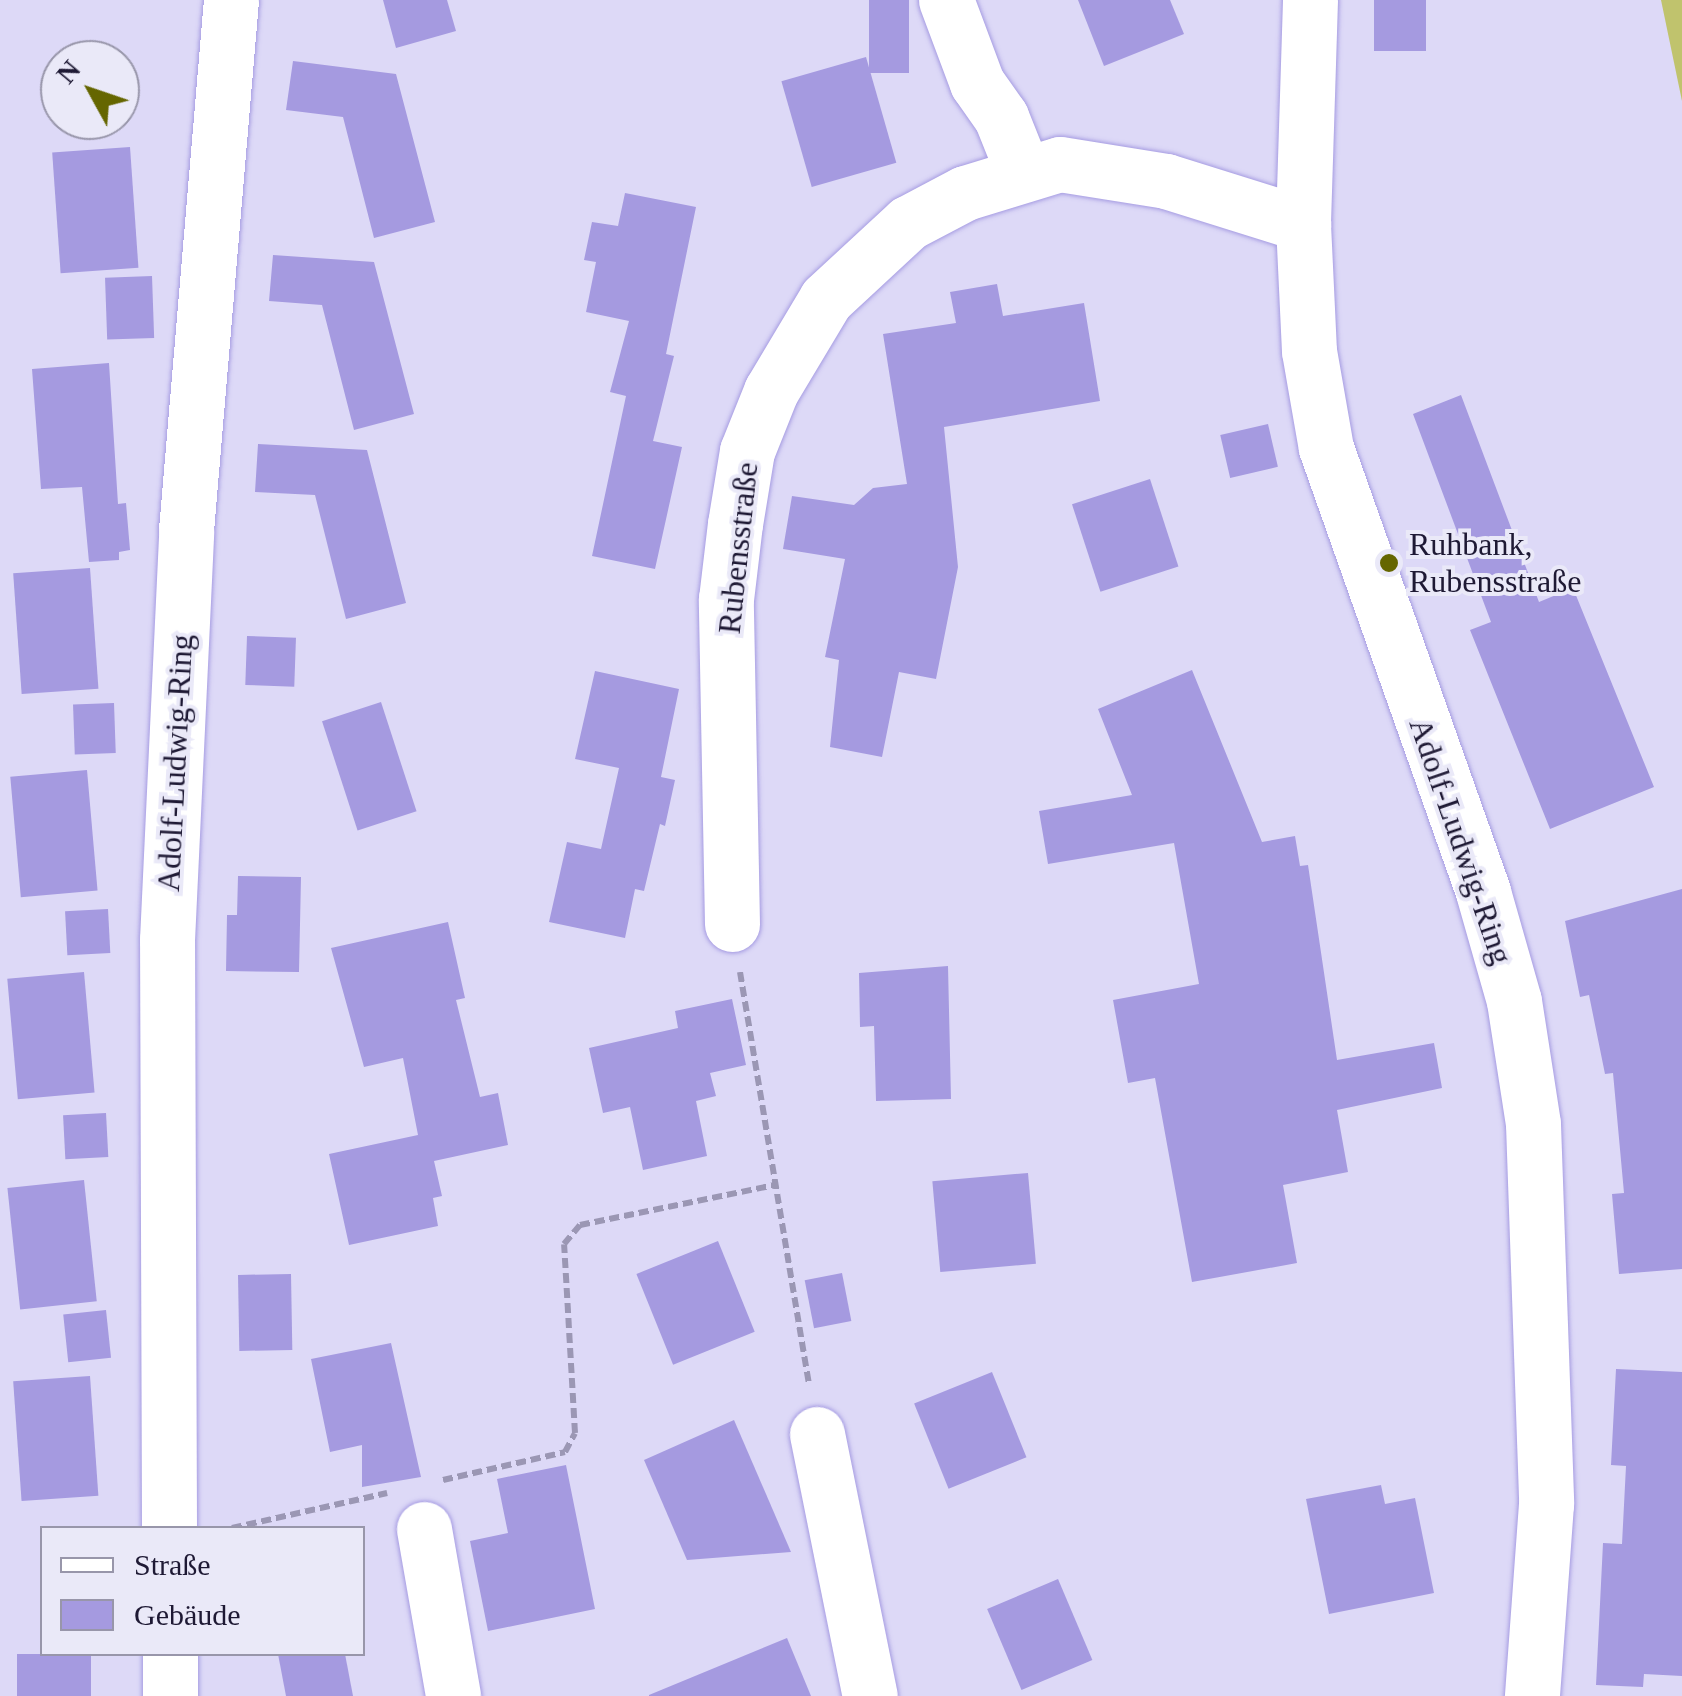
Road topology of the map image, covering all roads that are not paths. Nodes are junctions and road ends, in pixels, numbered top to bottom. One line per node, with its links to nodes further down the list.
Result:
1 (231, 0): 9 (street, Adolf-Ludwig-Ring)
2 (946, 0): 4 (street)
3 (1310, 0): 5 (street, Adolf-Ludwig-Ring)
4 (1023, 172): 5 (street, Rubensstraße); 6 (street, Rubensstraße)
5 (1303, 224): 14 (street, Adolf-Ludwig-Ring)
6 (732, 924)
7 (817, 1434): 13 (street)
8 (418, 1501): 12 (street)
9 (169, 1526)
10 (170, 1656): 11 (street)
11 (170, 1696)
12 (453, 1696)
13 (870, 1696)
14 (1532, 1696)

